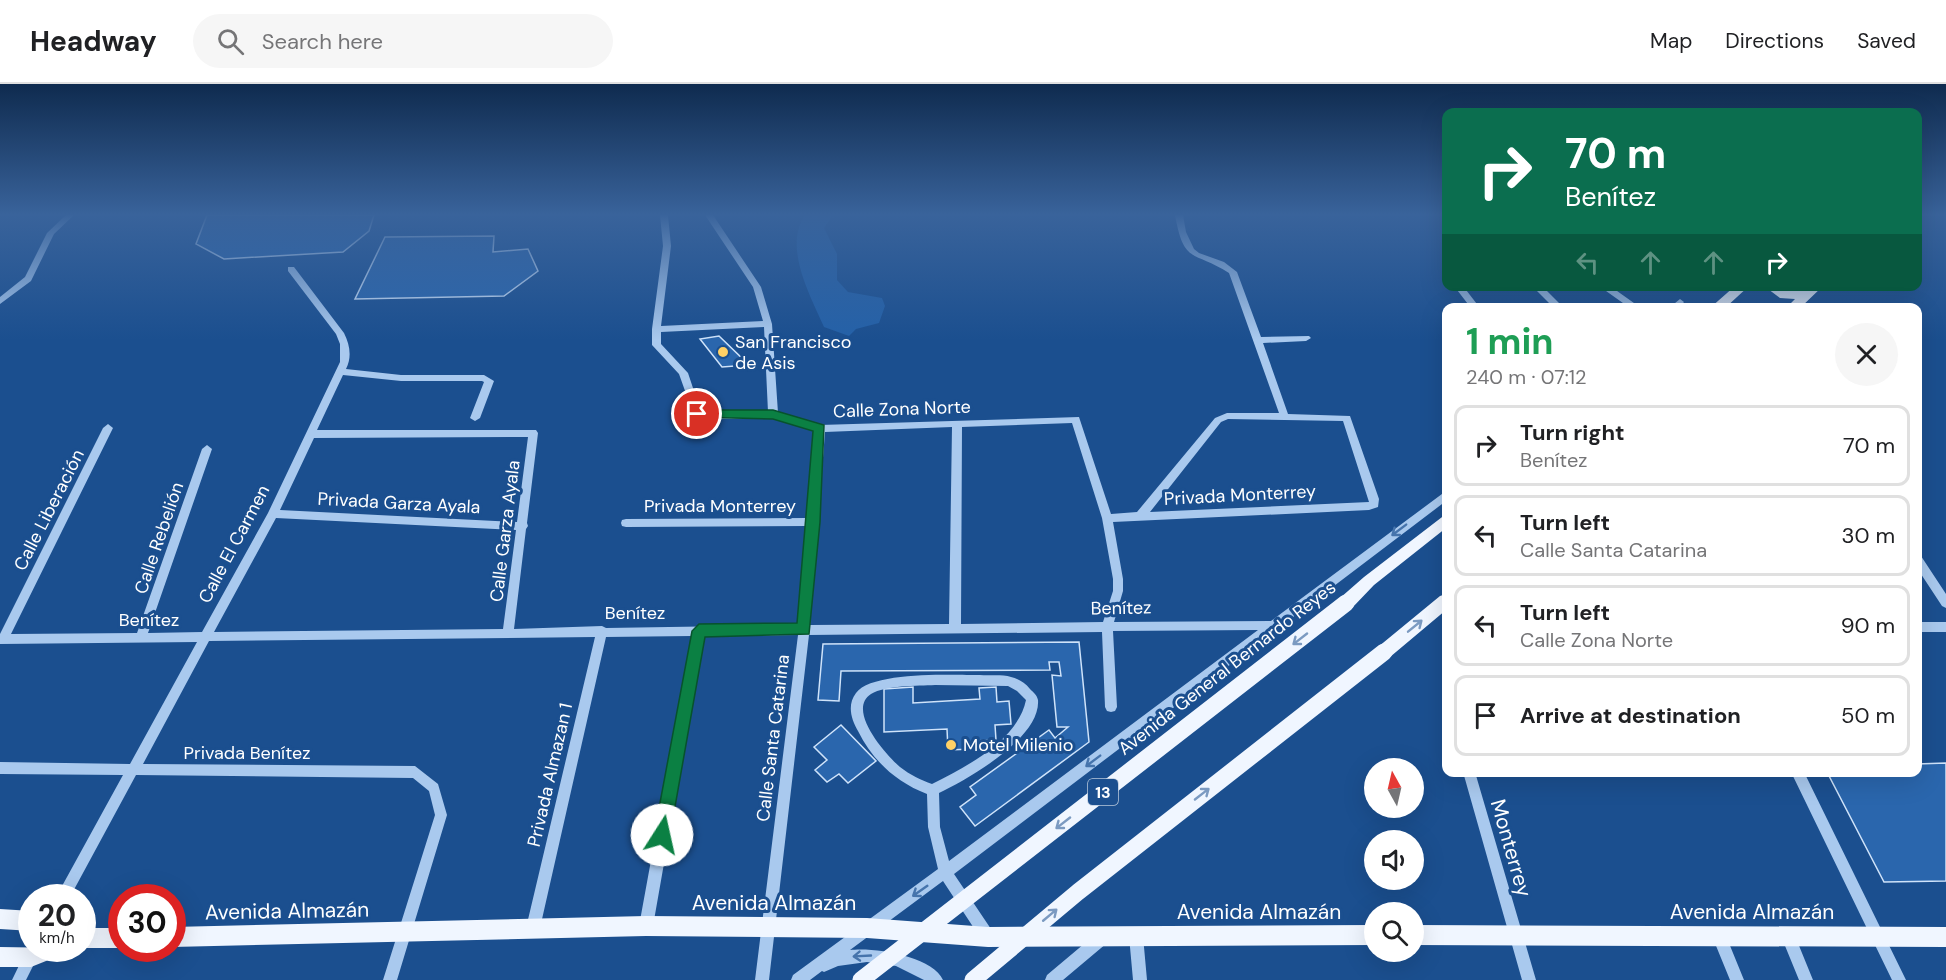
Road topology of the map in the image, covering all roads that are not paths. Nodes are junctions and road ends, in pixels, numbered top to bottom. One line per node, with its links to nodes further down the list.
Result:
1 (39, 257): 12 (street)
2 (666, 257): 19 (street)
3 (737, 257): 18 (street)
4 (1201, 257): 21 (street)
5 (291, 269): 22 (street)
6 (1462, 291): 13 (street)
7 (1541, 291): 14 (street)
8 (1611, 291): 15 (street)
9 (1737, 291): 16 (main road)
10 (1778, 291): 11 (main road)
11 (1812, 291): 17 (main road)
12 (0, 301)
13 (1472, 303)
14 (1555, 303)
15 (1629, 303)
16 (1722, 303)
17 (1798, 303)
18 (768, 324): 19 (street); 23 (street)
19 (656, 329): 23 (street, Calle Zona Norte)
20 (1306, 338): 21 (street)
21 (1258, 340): 24 (street)
22 (341, 372): 25 (street); 29 (street, Calle El Carmen)
23 (773, 415): 28 (street, Calle Zona Norte)
24 (1284, 415): 33 (street); 33 (street, Privada Monterrey)
25 (475, 418)
26 (957, 423): 28 (street, Calle Zona Norte); 34 (street, Calle Zona Norte); 46 (street)
27 (108, 428): 53 (street, Calle Liberación)
28 (820, 429): 35 (street, Calle Santa Catarina)
29 (312, 434): 32 (street, Calle El Carmen); 38 (street, Calle Garza Ayala)
30 (207, 449): 52 (street, Calle Rebelión)
31 (1442, 498): 42 (street, one-way to 42)
32 (273, 514): 38 (street, Privada Garza Ayala); 51 (street, Calle El Carmen)
33 (1140, 516): 34 (street, Privada Monterrey)
34 (1107, 518): 43 (street)
35 (813, 522): 37 (street, Privada Monterrey); 47 (street, Calle Santa Catarina)
36 (1442, 523): 87 (main road, Avenida General Bernardo Reyes / 13, one-way to 87, bridge)
37 (626, 524)
38 (523, 526): 50 (street, Calle Garza Ayala)
39 (1922, 567): 40 (street)
40 (1946, 603)
41 (1442, 604): 89 (main road, one-way to 41, bridge)
42 (1270, 625): 43 (street, Benítez); 60 (street, one-way to 60)
43 (1107, 627): 46 (street, Benítez); 54 (street)
44 (1922, 627): 45 (street)
45 (1946, 627)
46 (956, 628): 47 (street, Benítez)
47 (804, 630): 49 (street, Benítez); 65 (street, Calle Santa Catarina)
48 (602, 631): 49 (street, Benítez); 50 (street, Benítez); 66 (street, Privada Almazan 1)
49 (699, 631): 64 (street)
50 (508, 632): 51 (street, Benítez)
51 (204, 637): 52 (street, Benítez); 56 (street, Calle El Carmen)
52 (141, 638): 53 (street, Benítez)
53 (1, 639)
54 (1111, 707)
55 (0, 768): 56 (street, Privada Benítez)
56 (132, 771): 61 (street, Calle El Carmen); 68 (street, Privada Benítez)
57 (1470, 777): 71 (street, Monterrey)
58 (1799, 777): 76 (street)
59 (933, 790): 59 (street); 60 (street)
60 (945, 872): 67 (street, one-way to 67); 78 (street)
61 (70, 884)
62 (0, 920): 63 (main road)
63 (18, 921)
64 (646, 926): 65 (main road, Avenida Almazán); 66 (main road, Avenida Almazán)
65 (769, 927): 67 (main road, Avenida Almazán); 86 (street, Calle Santa Catarina)
66 (533, 928): 68 (main road, Avenida Almazán)
67 (867, 928): 78 (main road, Avenida Almazán); 83 (street)
68 (404, 933): 77 (main road, Avenida Almazán); 85 (street, Privada Benítez)
69 (1364, 935): 73 (main road, Avenida Almazán)
70 (1424, 935): 71 (main road, Avenida Almazán)
71 (1516, 935): 74 (main road, Avenida Almazán); 92 (street, Monterrey)
72 (1104, 936): 73 (main road, Avenida Almazán); 78 (main road, Avenida Almazán); 90 (street)
73 (1136, 936): 91 (street)
74 (1719, 936): 75 (main road, Avenida Almazán); 93 (street)
75 (1788, 936): 76 (main road, Avenida Almazán); 94 (street)
76 (1877, 936): 79 (main road, Avenida Almazán); 95 (street)
77 (186, 937)
78 (988, 937)
79 (1946, 937)
80 (18, 954): 81 (main road)
81 (0, 957)
82 (28, 962): 84 (street)
83 (802, 977): 88 (street, one-way to 83)
84 (19, 980)
85 (390, 980)
86 (762, 980)
87 (861, 980)
88 (936, 980)
89 (973, 980)
90 (1052, 980)
91 (1140, 980)
92 (1529, 980)
93 (1737, 980)
94 (1806, 980)
95 (1899, 980)

